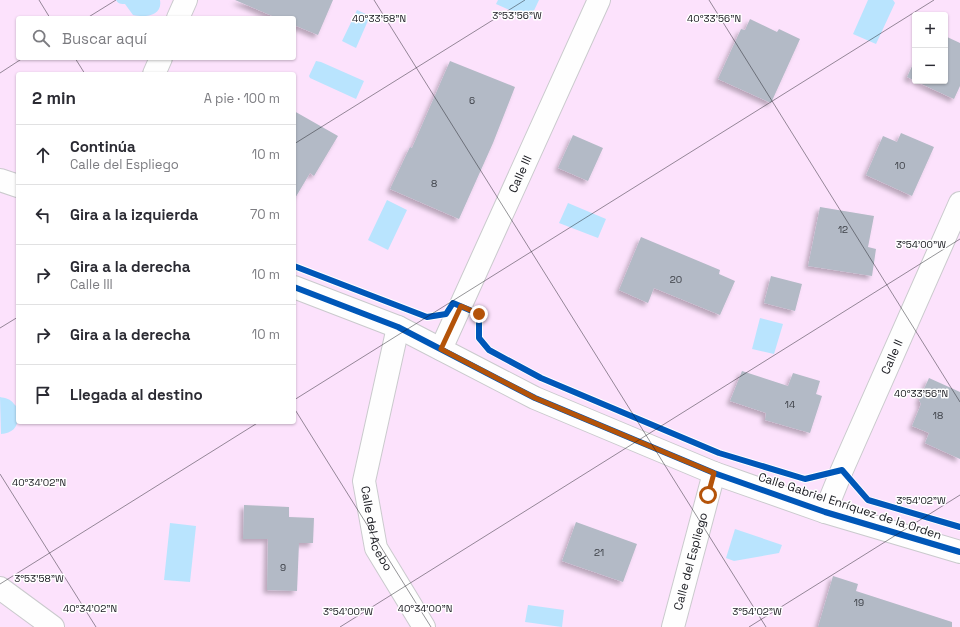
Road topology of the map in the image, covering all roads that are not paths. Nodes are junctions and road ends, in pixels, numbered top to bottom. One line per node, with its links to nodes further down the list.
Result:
1 (186, 0): 3 (street)
2 (599, 0): 11 (street, Calle III)
3 (179, 16)
4 (160, 60): 5 (street)
5 (155, 72)
6 (0, 180): 7 (street)
7 (16, 185)
8 (960, 203): 13 (street, Calle II)
9 (296, 288): 10 (street, Calle Gabriel Enríquez de la Orden)
10 (398, 327): 11 (street, Calle Gabriel Enríquez de la Orden); 17 (street, Calle del Acebo)
11 (441, 349): 12 (street, Calle Gabriel Enríquez de la Orden)
12 (714, 473): 13 (street, Calle Gabriel Enríquez de la Orden); 18 (street, Calle del Espliego)
13 (825, 512): 14 (street, Calle Gabriel Enríquez de la Orden)
14 (960, 552)
15 (0, 588): 16 (street)
16 (53, 627)
17 (424, 627)
18 (673, 627)

